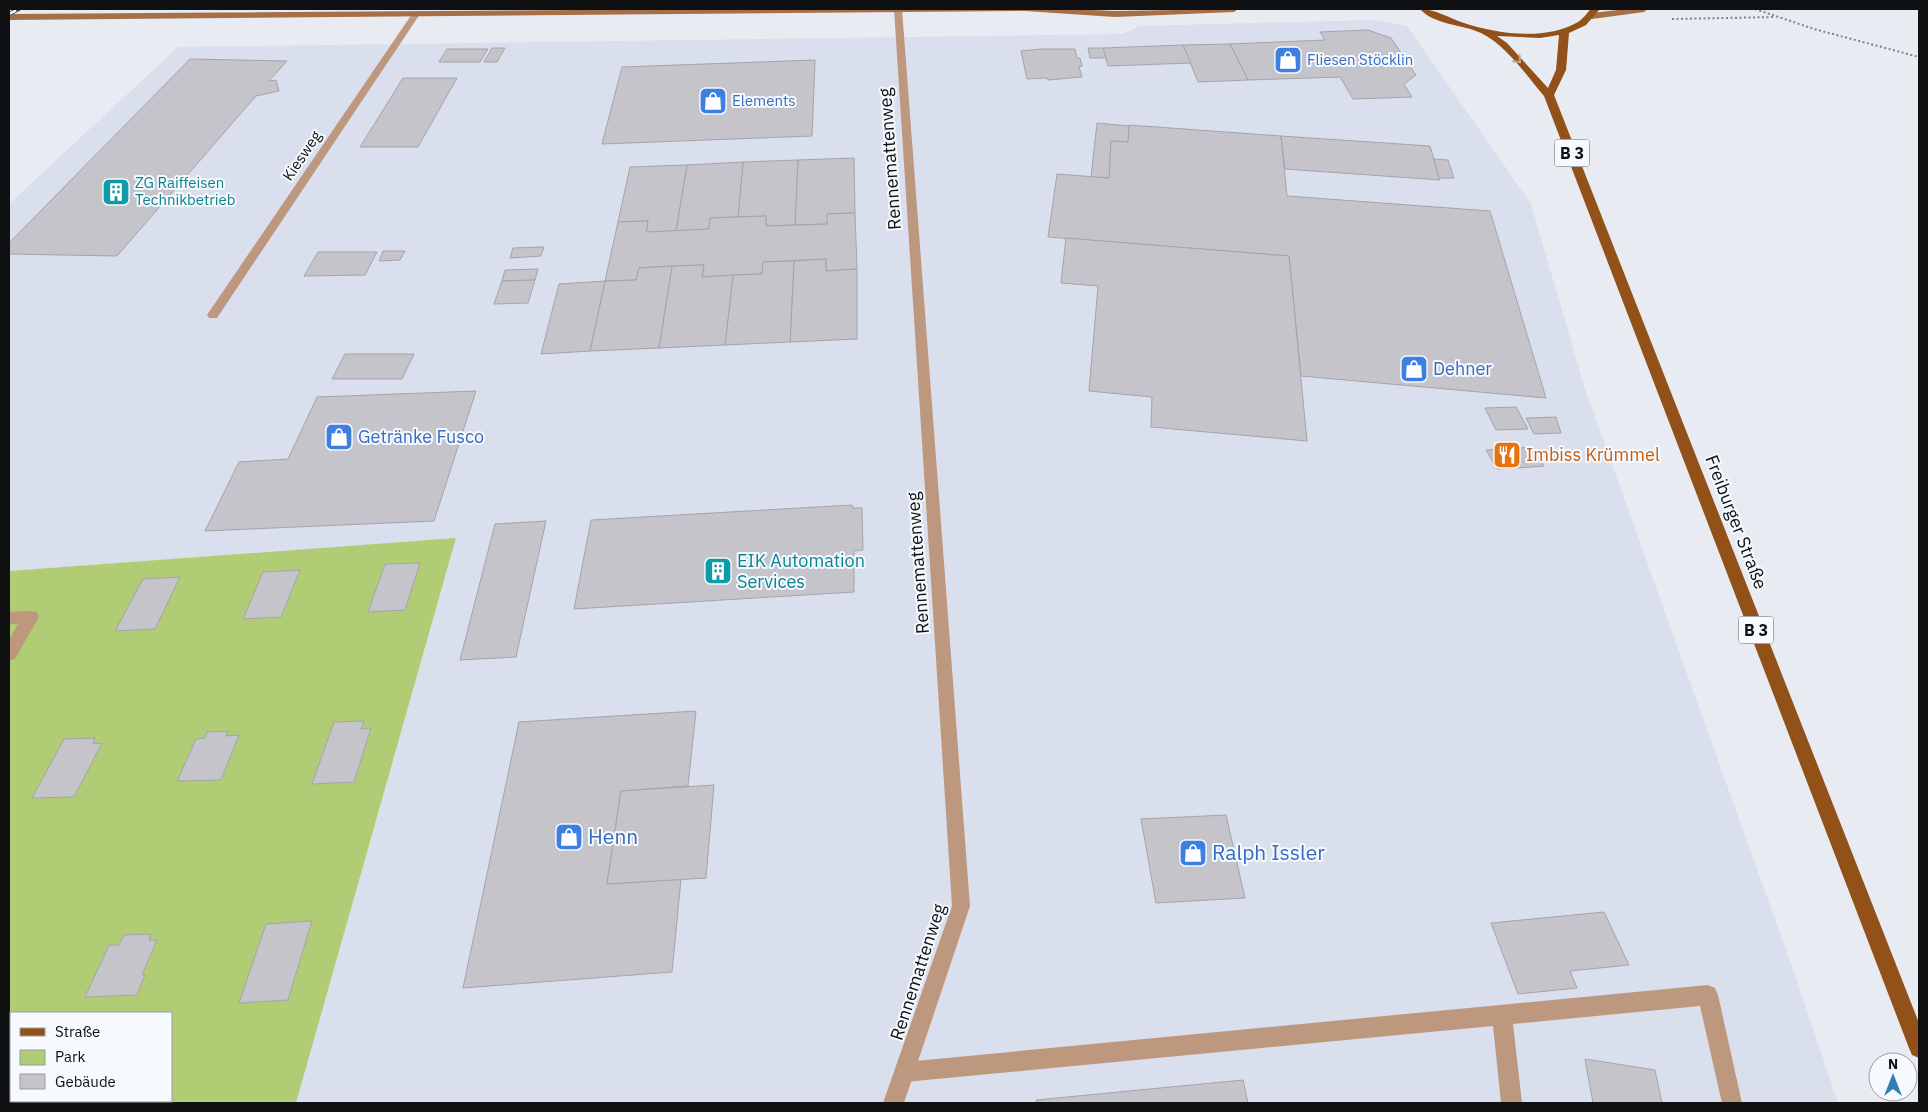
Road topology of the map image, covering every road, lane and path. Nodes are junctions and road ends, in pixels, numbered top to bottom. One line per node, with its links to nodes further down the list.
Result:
1 (1022, 9): 7 (street)
2 (1028, 9): 3 (street)
3 (1234, 9)
4 (1423, 9): 13 (main road)
5 (1644, 9): 8 (street)
6 (1755, 9): 11 (path)
7 (898, 10): 9 (street); 22 (street, Rennemattenweg)
8 (1594, 12): 14 (main road)
9 (416, 14): 10 (street); 17 (street, Kiesweg)
10 (9, 17)
11 (1778, 17): 12 (path); 15 (path)
12 (1670, 18)
13 (1483, 30): 14 (main road); 16 (main road, Freiburger Straße / B 3, one-way to 16)
14 (1564, 33): 16 (main road)
15 (1919, 58)
16 (1549, 94): 21 (main road, Freiburger Straße / B 3)
17 (213, 315)
18 (9, 618): 19 (street)
19 (9, 654)
20 (1502, 1014): 22 (street); 24 (street); 25 (street)
21 (1919, 1048)
22 (905, 1072): 23 (street, Rennemattenweg)
23 (894, 1103)
24 (1512, 1103)
25 (1732, 1103)

